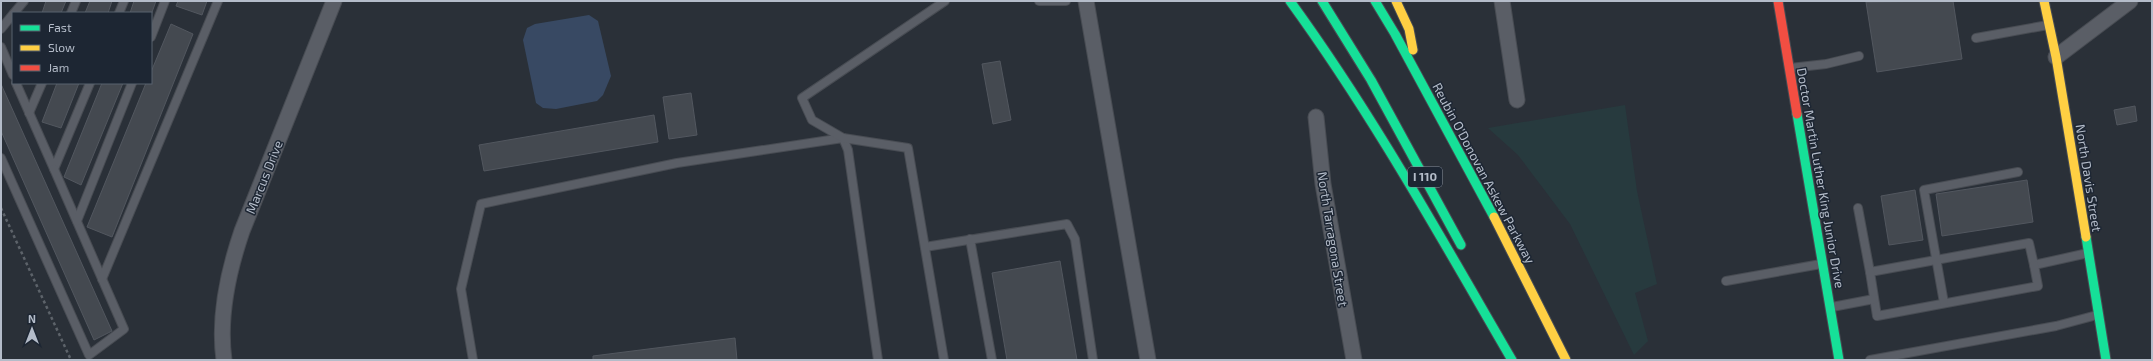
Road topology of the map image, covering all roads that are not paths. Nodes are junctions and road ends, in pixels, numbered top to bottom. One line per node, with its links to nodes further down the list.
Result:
1 (24, 1): 19 (lane)
2 (76, 1): 20 (lane)
3 (124, 1): 21 (lane)
4 (165, 1): 25 (lane)
5 (218, 1): 54 (lane)
6 (334, 1): 61 (street, Marcus Drive)
7 (945, 1): 40 (lane)
8 (1039, 1): 9 (lane)
9 (1066, 1)
10 (1086, 1): 67 (street)
11 (1290, 1): 69 (main road)
12 (1322, 1): 49 (main road, I 110)
13 (1375, 1): 32 (main road, Reubin O'Donovan Askew Parkway)
14 (1396, 1): 32 (main road)
15 (1502, 1): 37 (street)
16 (1778, 1): 30 (main road, Doctor Martin Luther King Junior Drive)
17 (2044, 1): 23 (main road, North Davis Street)
18 (2130, 1): 29 (street)
19 (16, 12)
20 (71, 12)
21 (119, 12)
22 (12, 16): 24 (lane)
23 (2049, 24): 26 (lane); 29 (main road, North Davis Street)
24 (1, 29)
25 (152, 34)
26 (1976, 38)
27 (1, 47): 31 (lane)
28 (1859, 56): 30 (lane)
29 (2056, 57): 48 (main road, North Davis Street)
30 (1789, 68): 51 (main road, Doctor Martin Luther King Junior Drive)
31 (12, 73)
32 (1418, 77): 70 (main road, Reubin O'Donovan Askew Parkway)
33 (16, 84): 38 (lane)
34 (42, 84): 38 (lane)
35 (90, 84): 42 (lane)
36 (132, 84): 45 (lane)
37 (1518, 100)
38 (29, 113): 42 (lane)
39 (1316, 117): 68 (street, North Tarragona Street)
40 (843, 138): 47 (lane); 62 (lane); 63 (lane)
41 (1, 158): 54 (lane)
42 (54, 169): 45 (lane)
43 (2018, 172): 50 (lane)
44 (1858, 208): 53 (lane)
45 (77, 221): 54 (lane)
46 (970, 239): 47 (lane); 65 (lane); 66 (lane)
47 (925, 247): 64 (lane)
48 (2089, 253): 52 (lane); 60 (main road, North Davis Street)
49 (1467, 256)
50 (1936, 259): 52 (lane); 53 (lane); 58 (lane)
51 (1823, 264): 55 (lane); 59 (main road, Doctor Martin Luther King Junior Drive)
52 (2034, 265): 58 (lane)
53 (1870, 272): 57 (lane)
54 (102, 279)
55 (1726, 281)
56 (1483, 291): 69 (main road)
57 (1874, 299): 58 (lane); 59 (lane)
58 (1944, 303)
59 (1830, 307): 71 (main road, Doctor Martin Luther King Junior Drive)
60 (2099, 314): 72 (lane); 73 (main road, North Davis Street)
61 (224, 360)
62 (473, 360)
63 (878, 360)
64 (944, 360)
65 (992, 360)
66 (1093, 360)
67 (1148, 360)
68 (1354, 360)
69 (1512, 360)
70 (1566, 360)
71 (1839, 360)
72 (1870, 360)
73 (2106, 360)

